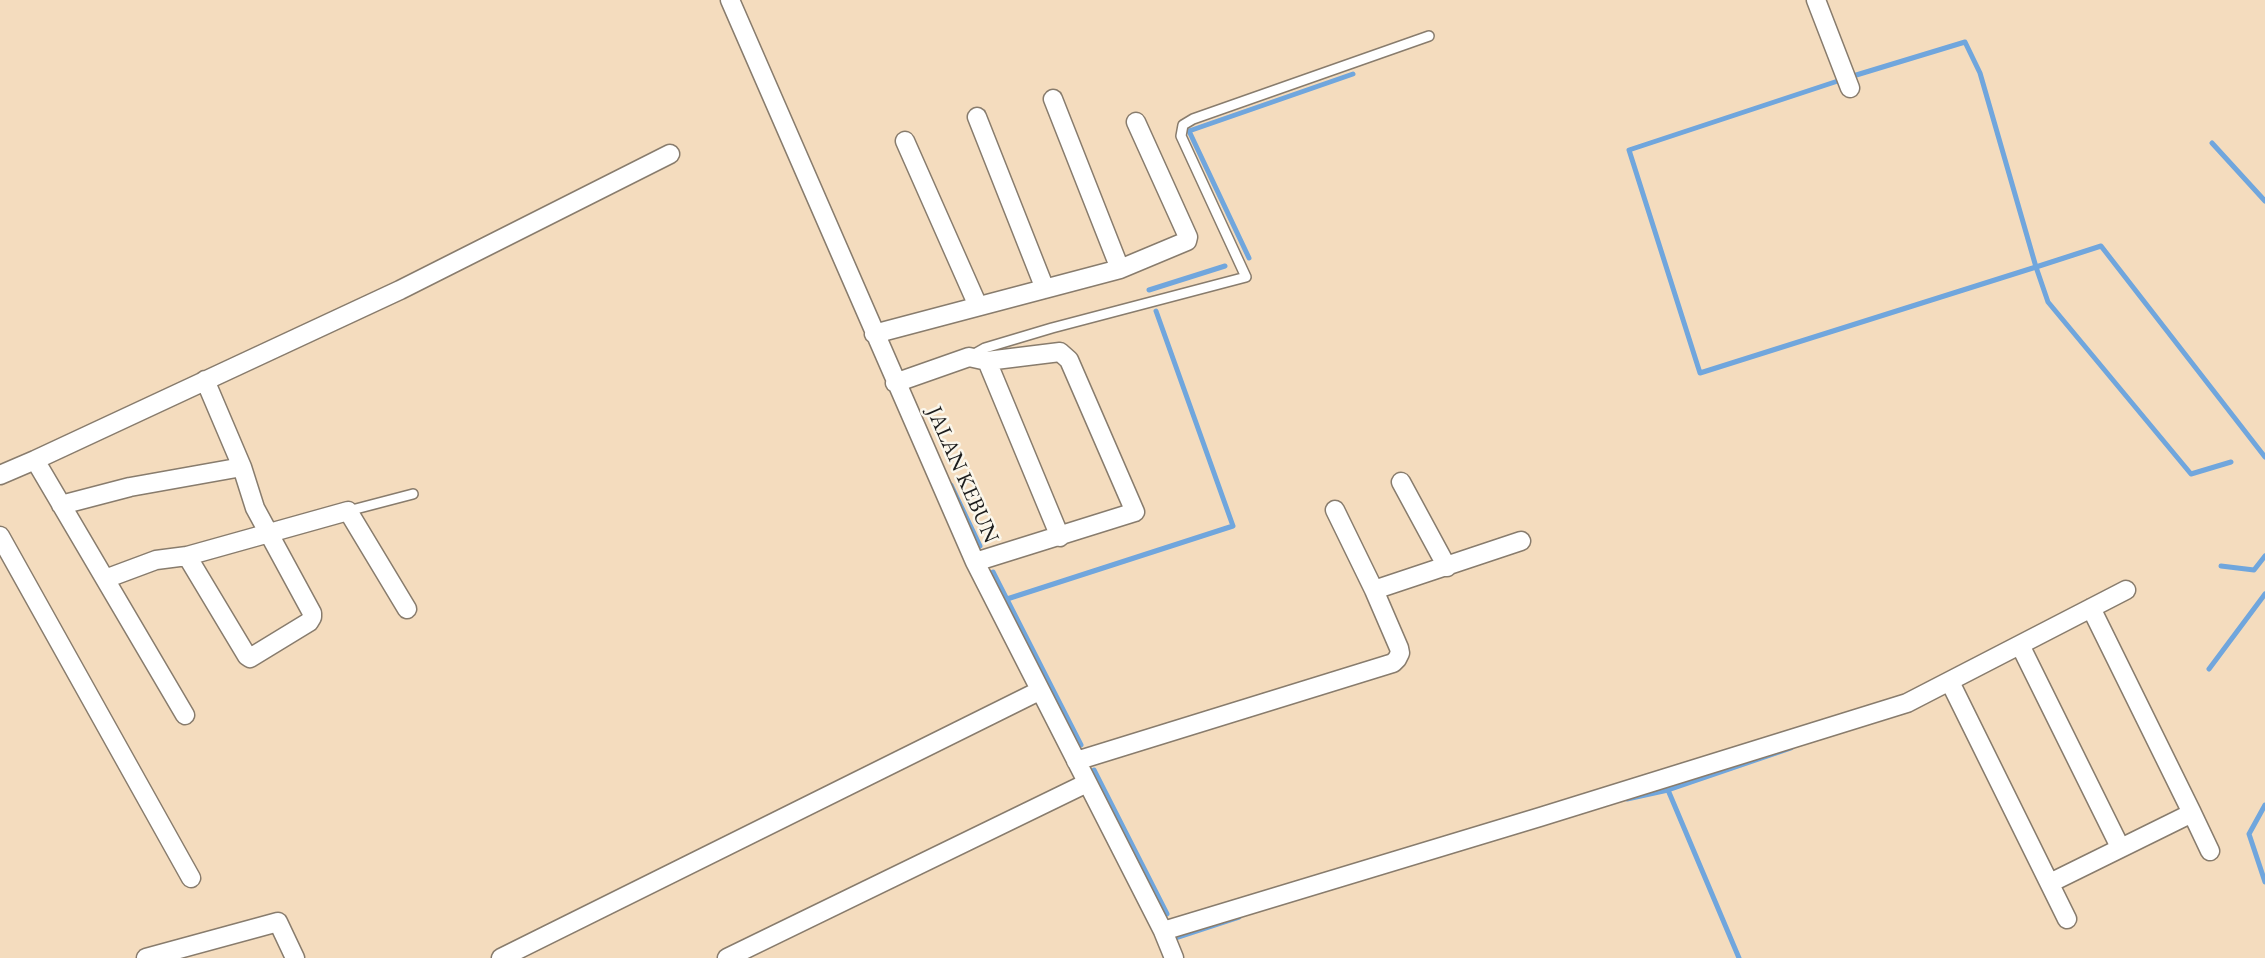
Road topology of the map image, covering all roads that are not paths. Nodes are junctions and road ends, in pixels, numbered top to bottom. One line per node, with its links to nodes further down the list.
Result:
1 (730, 0): 13 (street, JALAN KEBUN)
2 (1816, 0): 4 (street)
3 (1429, 36): 14 (lane)
4 (1850, 88)
5 (1053, 99): 10 (street)
6 (977, 117): 11 (street)
7 (1136, 122): 10 (street)
8 (905, 141): 12 (street)
9 (670, 154): 15 (street)
10 (1120, 269): 11 (street)
11 (1044, 289): 12 (street)
12 (978, 306): 13 (street)
13 (874, 334): 16 (street, JALAN KEBUN)
14 (978, 359): 16 (street); 27 (street); 27 (street)
15 (205, 380): 17 (street); 18 (street)
16 (895, 383): 30 (street, JALAN KEBUN)
17 (35, 460): 19 (street); 22 (street)
18 (242, 467): 22 (street); 25 (street)
19 (0, 475)
20 (1401, 482): 31 (street)
21 (413, 494): 24 (lane)
22 (60, 505): 32 (street)
23 (1335, 510): 33 (street)
24 (348, 511): 25 (street); 36 (street)
25 (267, 533): 29 (street); 29 (street)
26 (0, 536): 46 (street)
27 (1059, 537): 30 (street)
28 (1521, 542): 31 (street)
29 (187, 556): 32 (street)
30 (975, 562): 39 (street, JALAN KEBUN)
31 (1447, 567): 33 (street)
32 (105, 579): 40 (street)
33 (1374, 590): 41 (street)
34 (2126, 590): 35 (street)
35 (2091, 608): 37 (street); 43 (street)
36 (407, 609)
37 (2020, 645): 38 (street); 44 (street)
38 (1950, 682): 47 (street); 49 (street)
39 (1039, 691): 41 (street, JALAN KEBUN); 52 (street)
40 (185, 715)
41 (1076, 761): 42 (street, JALAN KEBUN)
42 (1087, 783): 49 (street, JALAN KEBUN); 53 (street)
43 (2192, 813): 44 (street); 45 (street)
44 (2120, 847): 47 (street)
45 (2210, 851)
46 (191, 878)
47 (2050, 883): 48 (street)
48 (2067, 919)
49 (1163, 931): 54 (street, JALAN KEBUN)
50 (146, 958): 51 (street)
51 (295, 958)
52 (501, 958)
53 (727, 958)
54 (1174, 958)

